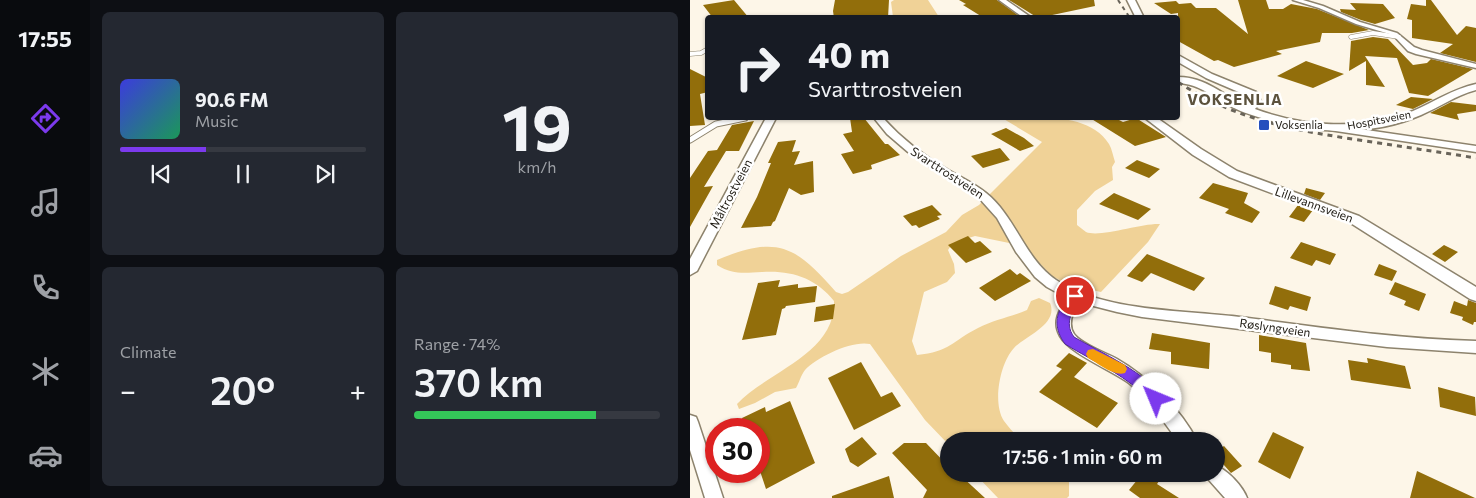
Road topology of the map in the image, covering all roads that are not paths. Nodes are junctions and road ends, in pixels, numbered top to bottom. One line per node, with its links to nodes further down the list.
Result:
1 (1002, 0): 4 (street)
2 (1131, 0): 5 (street)
3 (1296, 0): 7 (street)
4 (1024, 15)
5 (1138, 15)
6 (1351, 37): 7 (lane)
7 (1398, 37): 11 (street)
8 (705, 51): 9 (lane)
9 (690, 54)
10 (1180, 59): 14 (street)
11 (1476, 66)
12 (1180, 80): 14 (street)
13 (1476, 87): 19 (street, Hospitsveien)
14 (1249, 109): 19 (street, Hospitsveien)
15 (729, 120): 20 (lane)
16 (771, 120): 22 (street, Måltrostveien)
17 (880, 120): 24 (street, Svarttrostveien)
18 (1155, 120): 23 (street, Lillevannsveien)
19 (1325, 127): 21 (street)
20 (690, 140)
21 (1476, 149)
22 (690, 272)
23 (1476, 294)
24 (1075, 296): 25 (street, Røslyngveien); 27 (street)
25 (1476, 346)
26 (690, 422): 29 (street)
27 (1181, 432)
28 (1223, 482): 30 (street)
29 (714, 498)
30 (1238, 498)

